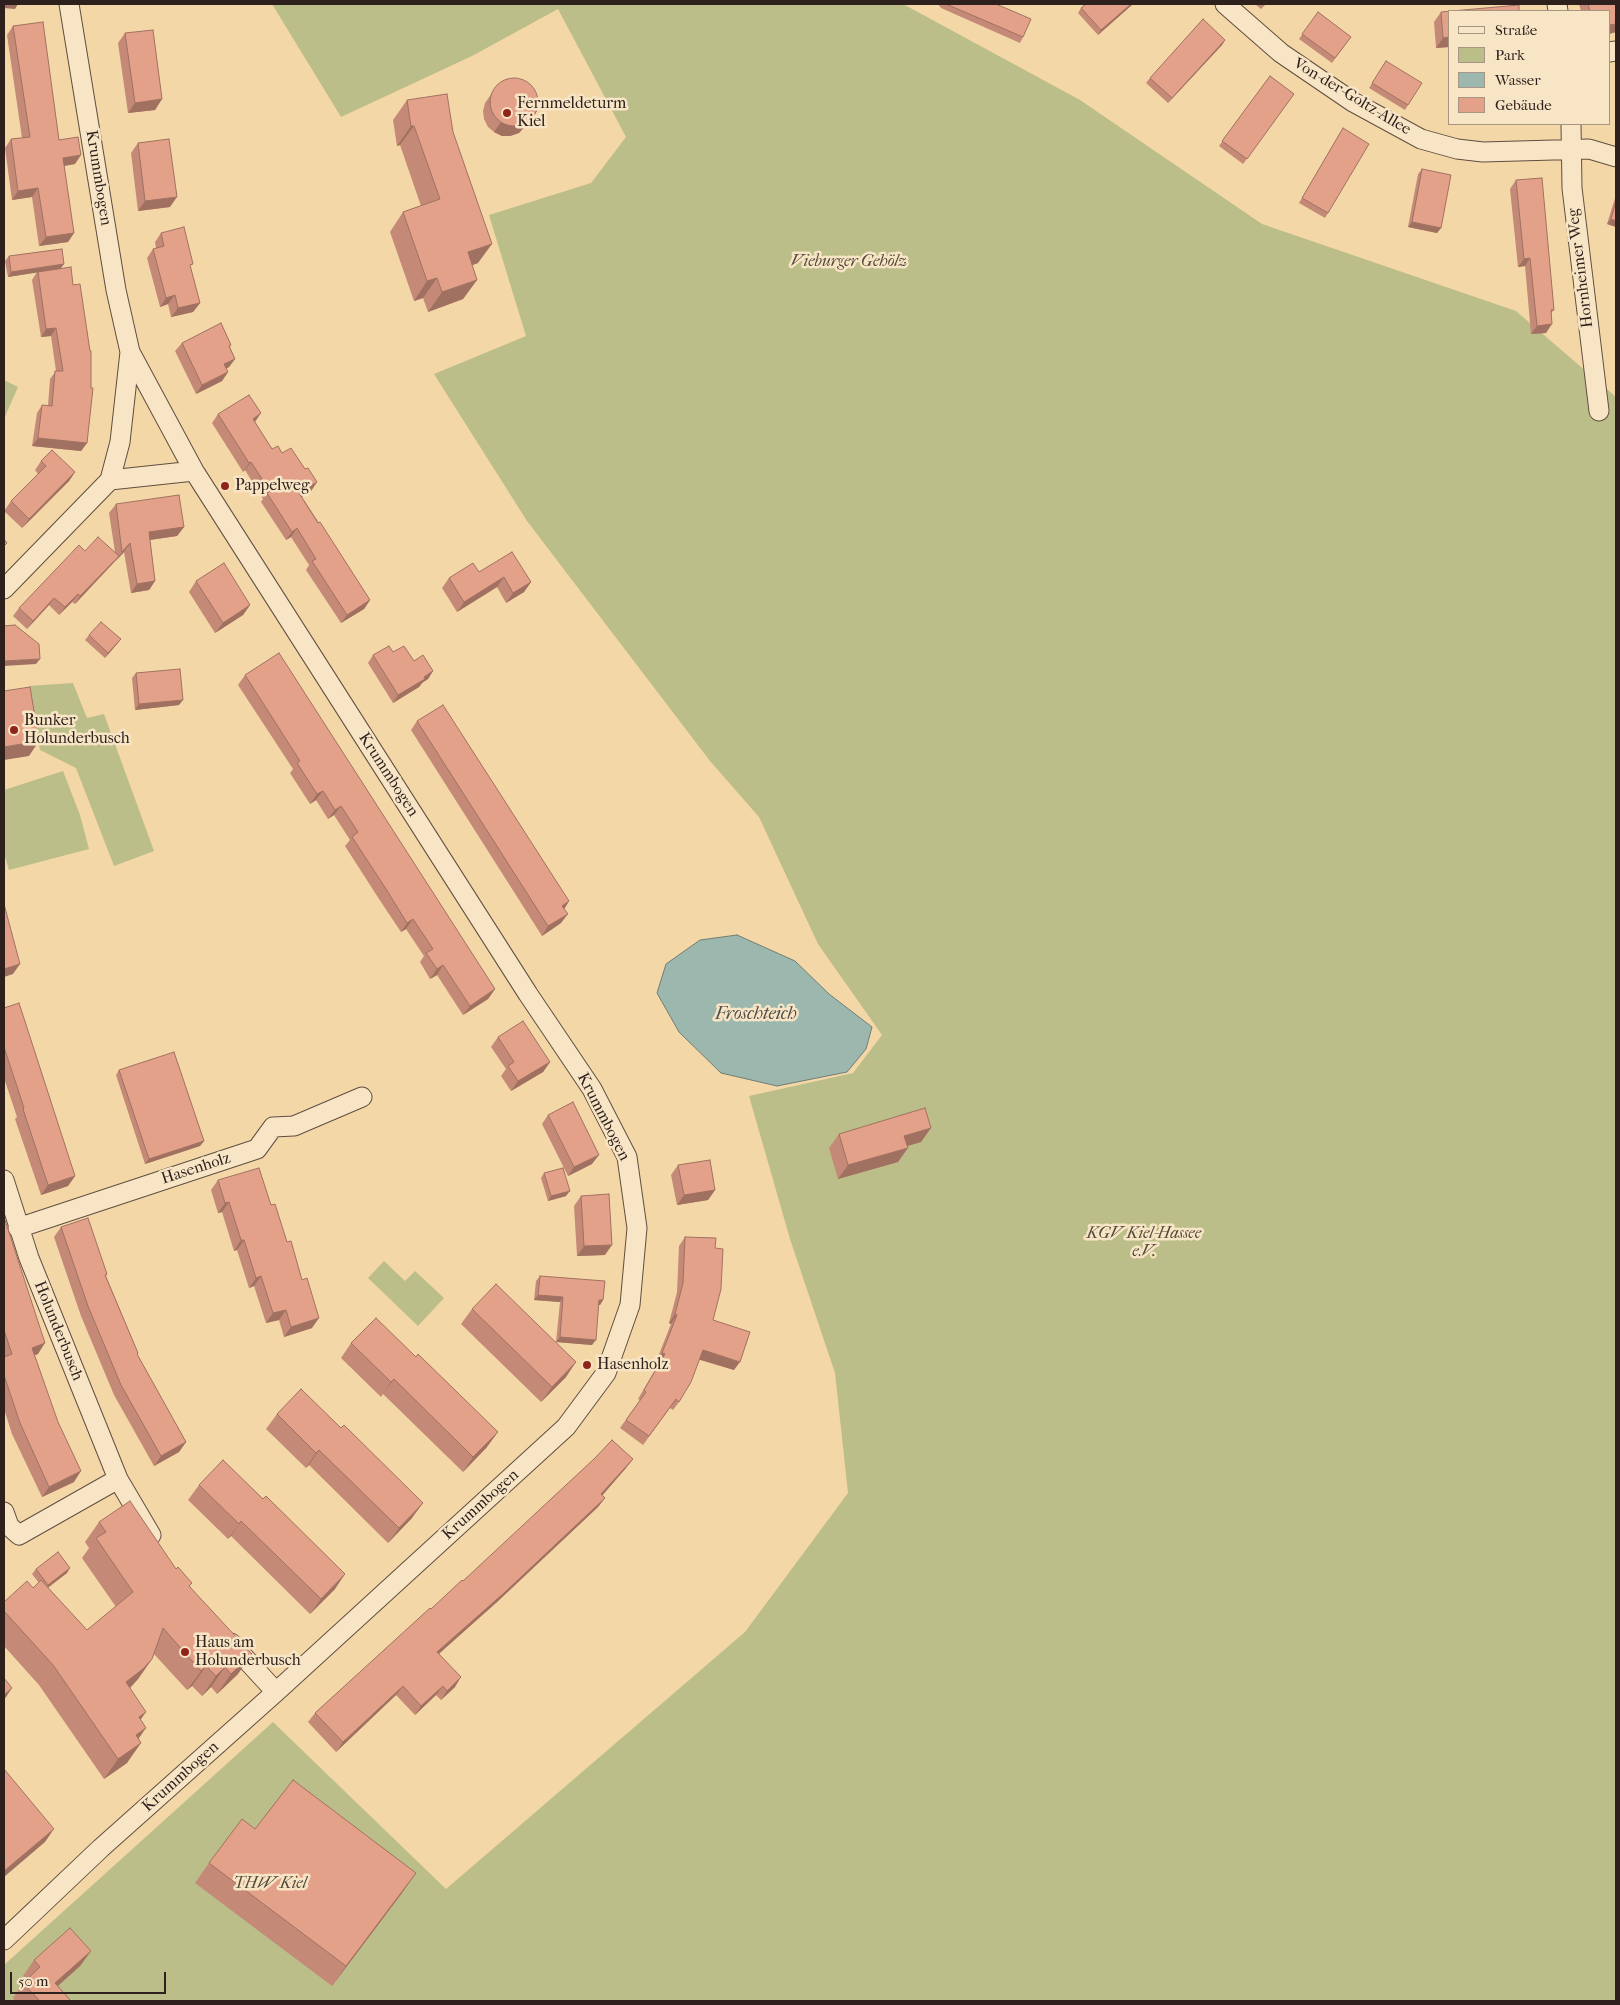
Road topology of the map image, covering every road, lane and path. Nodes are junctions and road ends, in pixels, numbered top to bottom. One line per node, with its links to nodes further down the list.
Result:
1 (69, 4): 6 (street, Krummbogen)
2 (1225, 4): 4 (street, Von-der-Goltz-Allee)
3 (1570, 125): 4 (street, Hornheimer Weg)
4 (1572, 149): 5 (street, Von-der-Goltz-Allee); 7 (street, Hornheimer Weg)
5 (1616, 158)
6 (130, 352): 8 (street, Krummbogen); 9 (street, Krummbogen)
7 (1599, 411)
8 (194, 471): 9 (street); 18 (street, Krummbogen)
9 (110, 480): 10 (street)
10 (4, 589)
11 (362, 1097): 13 (street, Hasenholz)
12 (4, 1180): 13 (street, Holunderbusch)
13 (18, 1228): 14 (street, Holunderbusch)
14 (118, 1479): 15 (street); 16 (street, Holunderbusch)
15 (4, 1512)
16 (159, 1548)
17 (219, 1629): 18 (street)
18 (276, 1692): 19 (street, Krummbogen)
19 (4, 1940)

